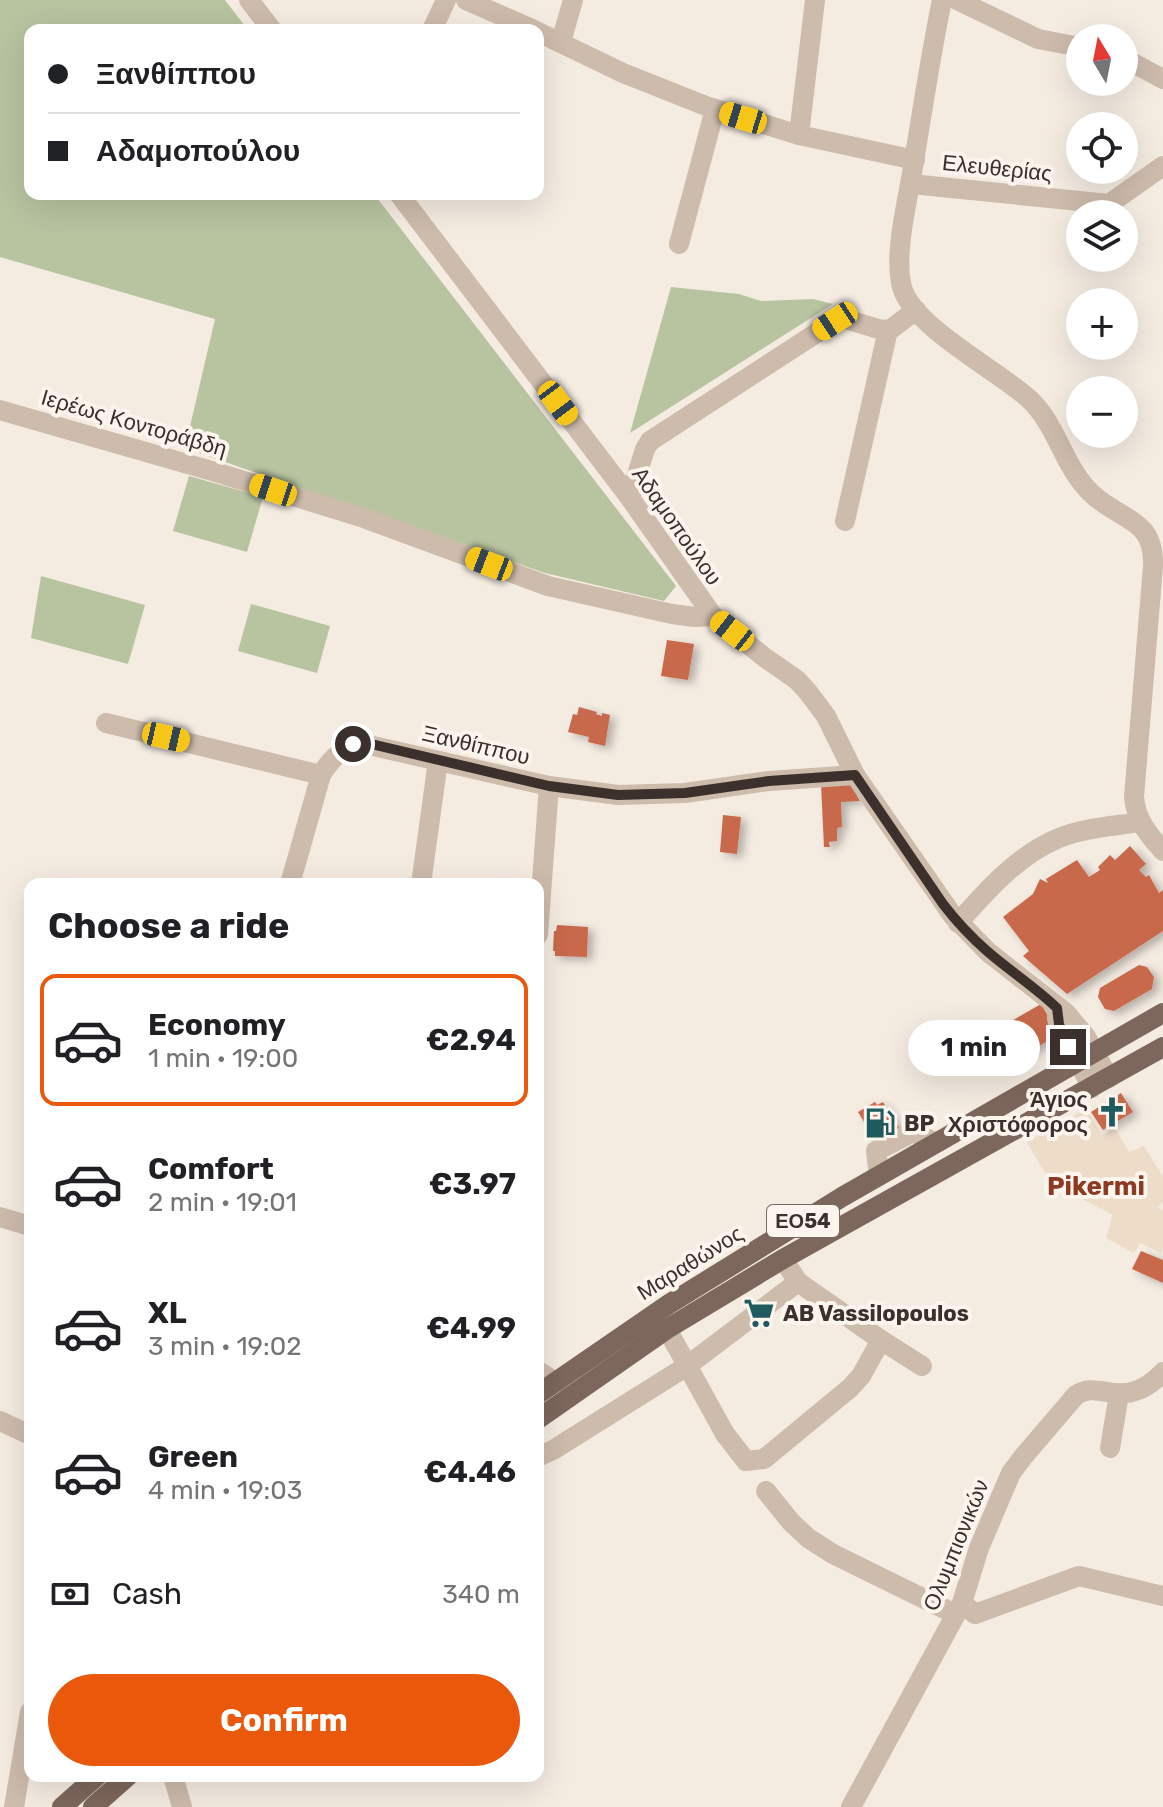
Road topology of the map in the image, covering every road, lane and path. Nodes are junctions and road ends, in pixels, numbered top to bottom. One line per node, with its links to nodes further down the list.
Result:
1 (446, 0): 9 (street)
2 (466, 0): 10 (street)
3 (573, 0): 12 (street)
4 (815, 0): 17 (street)
5 (942, 0): 18 (street)
6 (957, 0): 13 (street)
7 (251, 1): 8 (street)
8 (268, 24)
9 (435, 24)
10 (520, 24)
11 (544, 35): 12 (street)
12 (561, 42): 16 (street)
13 (1066, 44)
14 (1138, 66): 15 (street)
15 (1163, 79)
16 (715, 109): 17 (street); 22 (street)
17 (799, 135): 18 (street)
18 (915, 160): 20 (street)
19 (1163, 166): 20 (street, Ελευθερίας)
20 (911, 184): 23 (street)
21 (404, 200): 26 (street, Αδαμοπούλου)
22 (679, 244)
23 (916, 310): 24 (street); 34 (street)
24 (888, 330): 26 (street); 27 (street)
25 (0, 410): 28 (street, Ιερέως Κοντοράβδη)
26 (630, 498): 28 (street, Αδαμοπούλου)
27 (845, 521)
28 (713, 616): 32 (street, Αδαμοπούλου)
29 (106, 723): 31 (street)
30 (438, 761): 31 (street, Ξανθίππου); 33 (street, Ξανθίππου); 37 (street)
31 (321, 775): 36 (street)
32 (855, 775): 33 (street, Ξανθίππου); 39 (street, Αδαμοπούλου)
33 (549, 786): 38 (street)
34 (1140, 822): 35 (street); 39 (street)
35 (1163, 851)
36 (292, 878)
37 (422, 878)
38 (542, 878)
39 (958, 923): 43 (street, Αδαμοπούλου)
40 (1157, 1017): 41 (main road); 43 (main road, Μαραθώνος / ΕΟ54)
41 (1163, 1041)
42 (1163, 1047): 44 (main road, Μαραθώνος / ΕΟ54)
43 (1086, 1057): 44 (street, Αδαμοπούλου); 54 (main road, Μαραθώνος / ΕΟ54)
44 (1100, 1083): 47 (main road, Μαραθώνος / ΕΟ54)
45 (0, 1217): 46 (street)
46 (24, 1224)
47 (783, 1259): 48 (street); 49 (main road, Μαραθώνος / ΕΟ54)
48 (798, 1282): 50 (street); 51 (street)
49 (667, 1329): 51 (street); 56 (main road, Μαραθώνος / ΕΟ54)
50 (881, 1340): 51 (street); 52 (street)
51 (687, 1366): 60 (street)
52 (922, 1366)
53 (1163, 1372): 55 (street, Ολυμπιονικών)
54 (547, 1376)
55 (1119, 1394): 59 (street); 63 (street, Ολυμπιονικών)
56 (544, 1415)
57 (0, 1421): 58 (street)
58 (24, 1432)
59 (1110, 1448)
60 (544, 1454)
61 (766, 1491): 63 (street)
62 (1163, 1596): 63 (street)
63 (959, 1609): 72 (street, Ολυμπιονικών)
64 (24, 1748): 68 (street)
65 (90, 1782): 69 (main road)
66 (121, 1782): 70 (main road)
67 (175, 1782): 71 (street)
68 (14, 1807)
69 (62, 1807)
70 (93, 1807)
71 (182, 1807)
72 (851, 1807)

